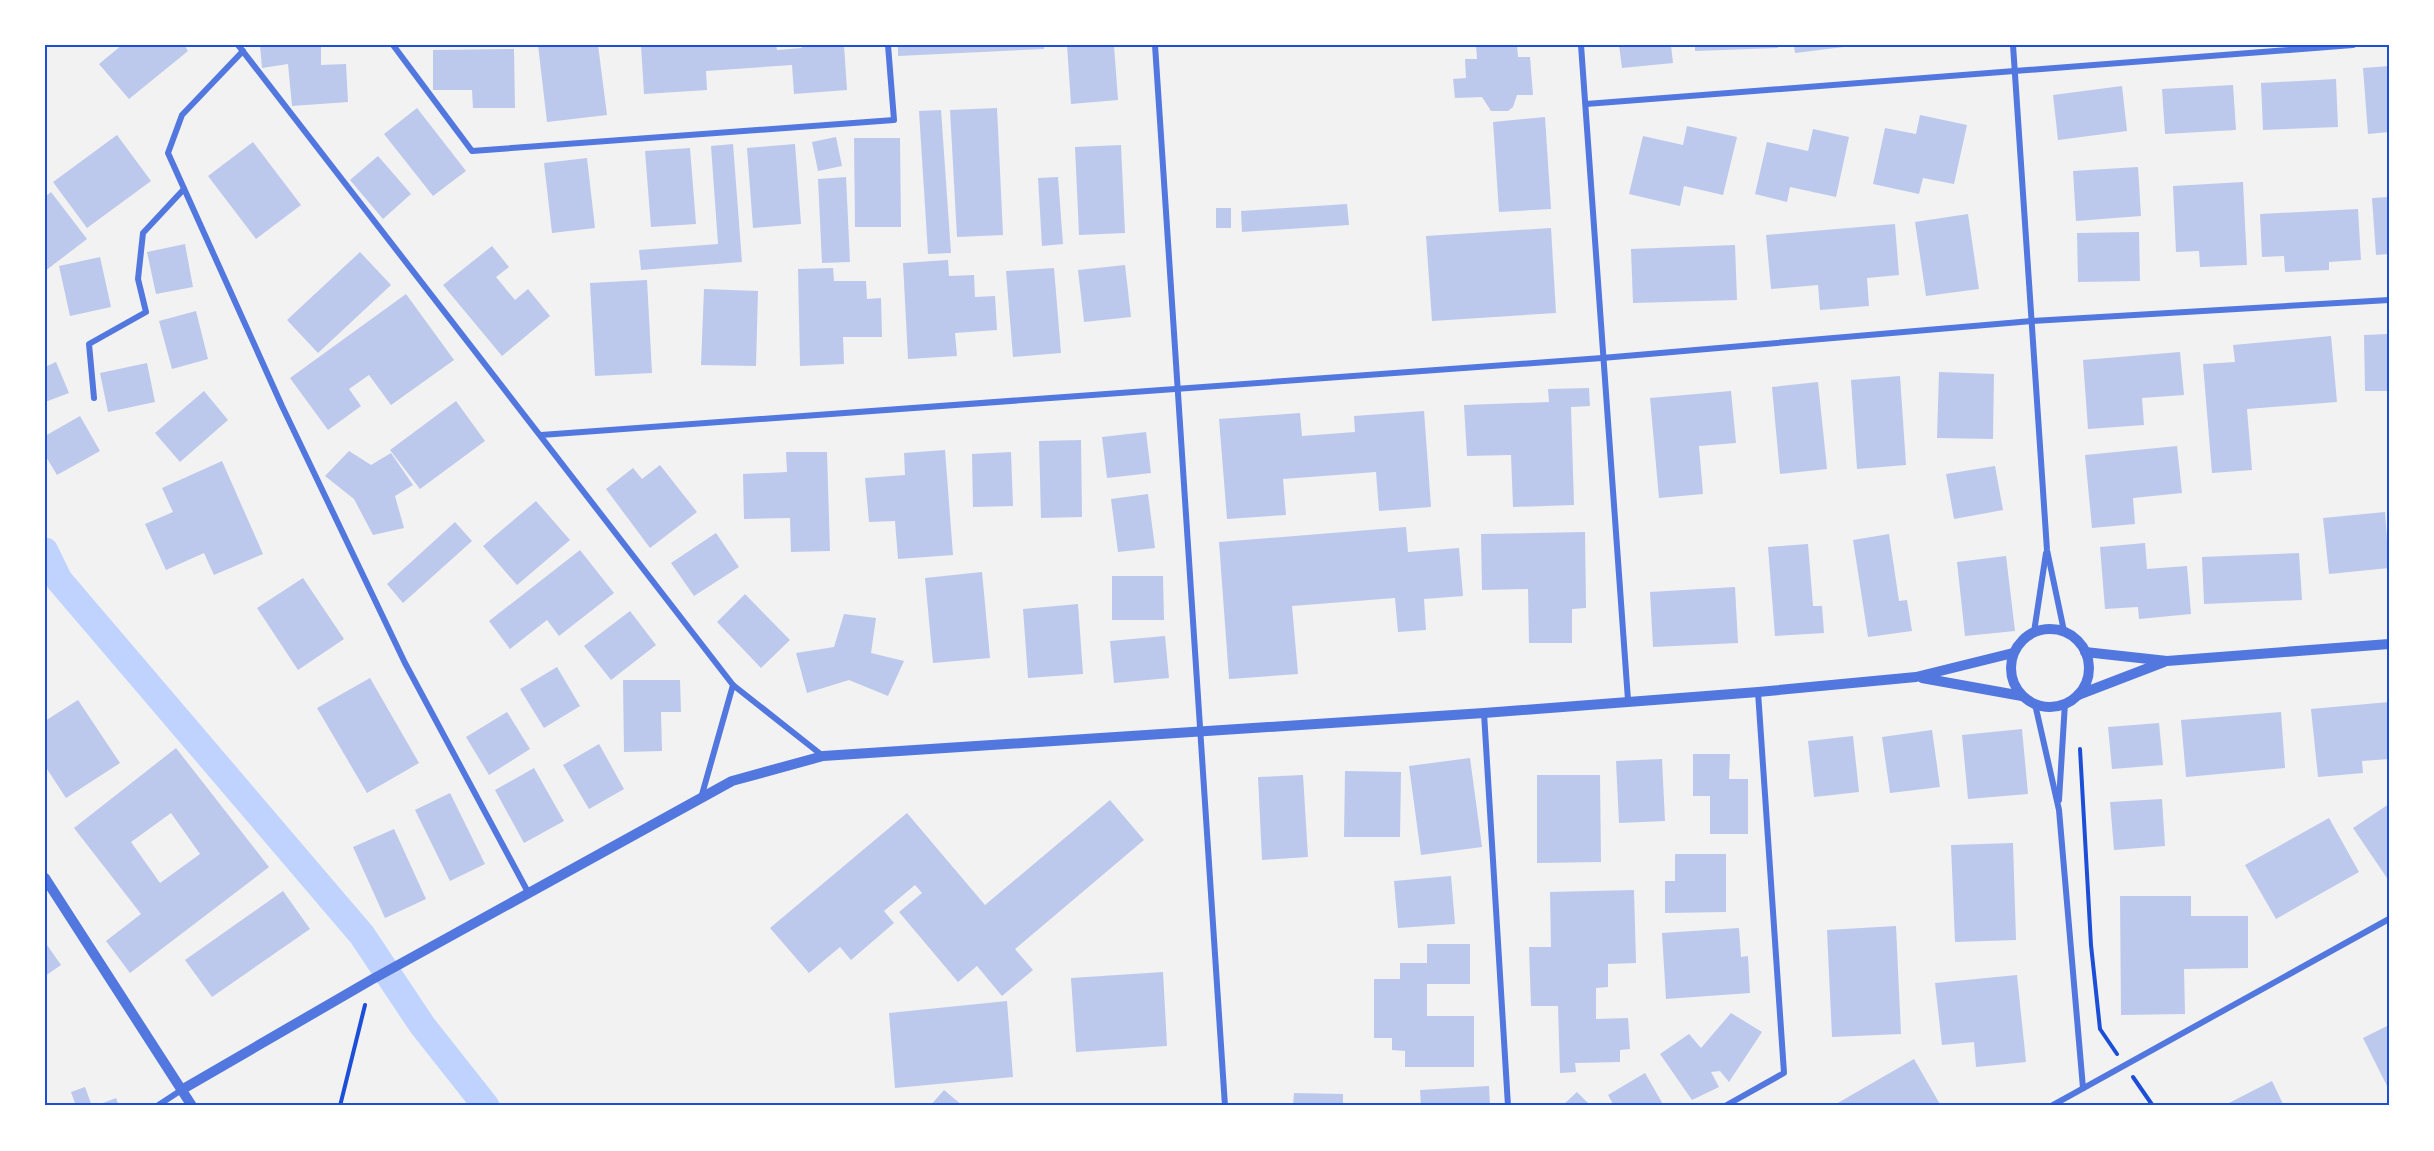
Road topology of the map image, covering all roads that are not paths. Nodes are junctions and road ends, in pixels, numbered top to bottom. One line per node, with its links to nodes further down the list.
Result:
1 (238, 45): 8 (street)
2 (393, 45): 3 (street)
3 (888, 45)
4 (1155, 45): 15 (street)
5 (1581, 45): 10 (street)
6 (2013, 45): 9 (street)
7 (2353, 45): 9 (street)
8 (243, 51): 11 (street); 17 (street)
9 (2015, 70): 10 (street); 13 (street)
10 (1586, 104): 14 (street)
11 (184, 189): 16 (street); 39 (street)
12 (2389, 300): 13 (street)
13 (2032, 321): 14 (street); 18 (street)
14 (1602, 358): 15 (street); 30 (street)
15 (1177, 389): 17 (street); 34 (street)
16 (94, 398)
17 (541, 435): 26 (street)
18 (2047, 550): 19 (street); 20 (street)
19 (2064, 631): 20 (street); 22 (street)
20 (2034, 632): 23 (street)
21 (2389, 644): 24 (street)
22 (2085, 652): 24 (street); 28 (street)
23 (2013, 653): 25 (street); 29 (street)
24 (2167, 661): 28 (street)
25 (1916, 677): 27 (street); 29 (street)
26 (733, 685): 35 (street); 36 (street)
27 (1758, 692): 30 (street); 47 (street)
28 (2078, 695): 31 (street)
29 (2022, 696): 32 (street)
30 (1628, 700): 33 (street)
31 (2066, 703): 32 (street); 37 (street)
32 (2035, 704): 37 (street)
33 (1484, 713): 34 (street); 46 (street)
34 (1200, 731): 35 (street); 45 (street)
35 (824, 756): 36 (street)
36 (701, 798): 39 (street)
37 (2059, 810): 41 (street)
38 (45, 878): 42 (street)
39 (528, 894): 42 (street)
40 (2389, 919): 41 (street)
41 (2083, 1088): 48 (street)
42 (183, 1089): 43 (street); 44 (street)
43 (157, 1106)
44 (192, 1106)
45 (1225, 1106)
46 (1508, 1106)
47 (1725, 1106)
48 (2051, 1106)

